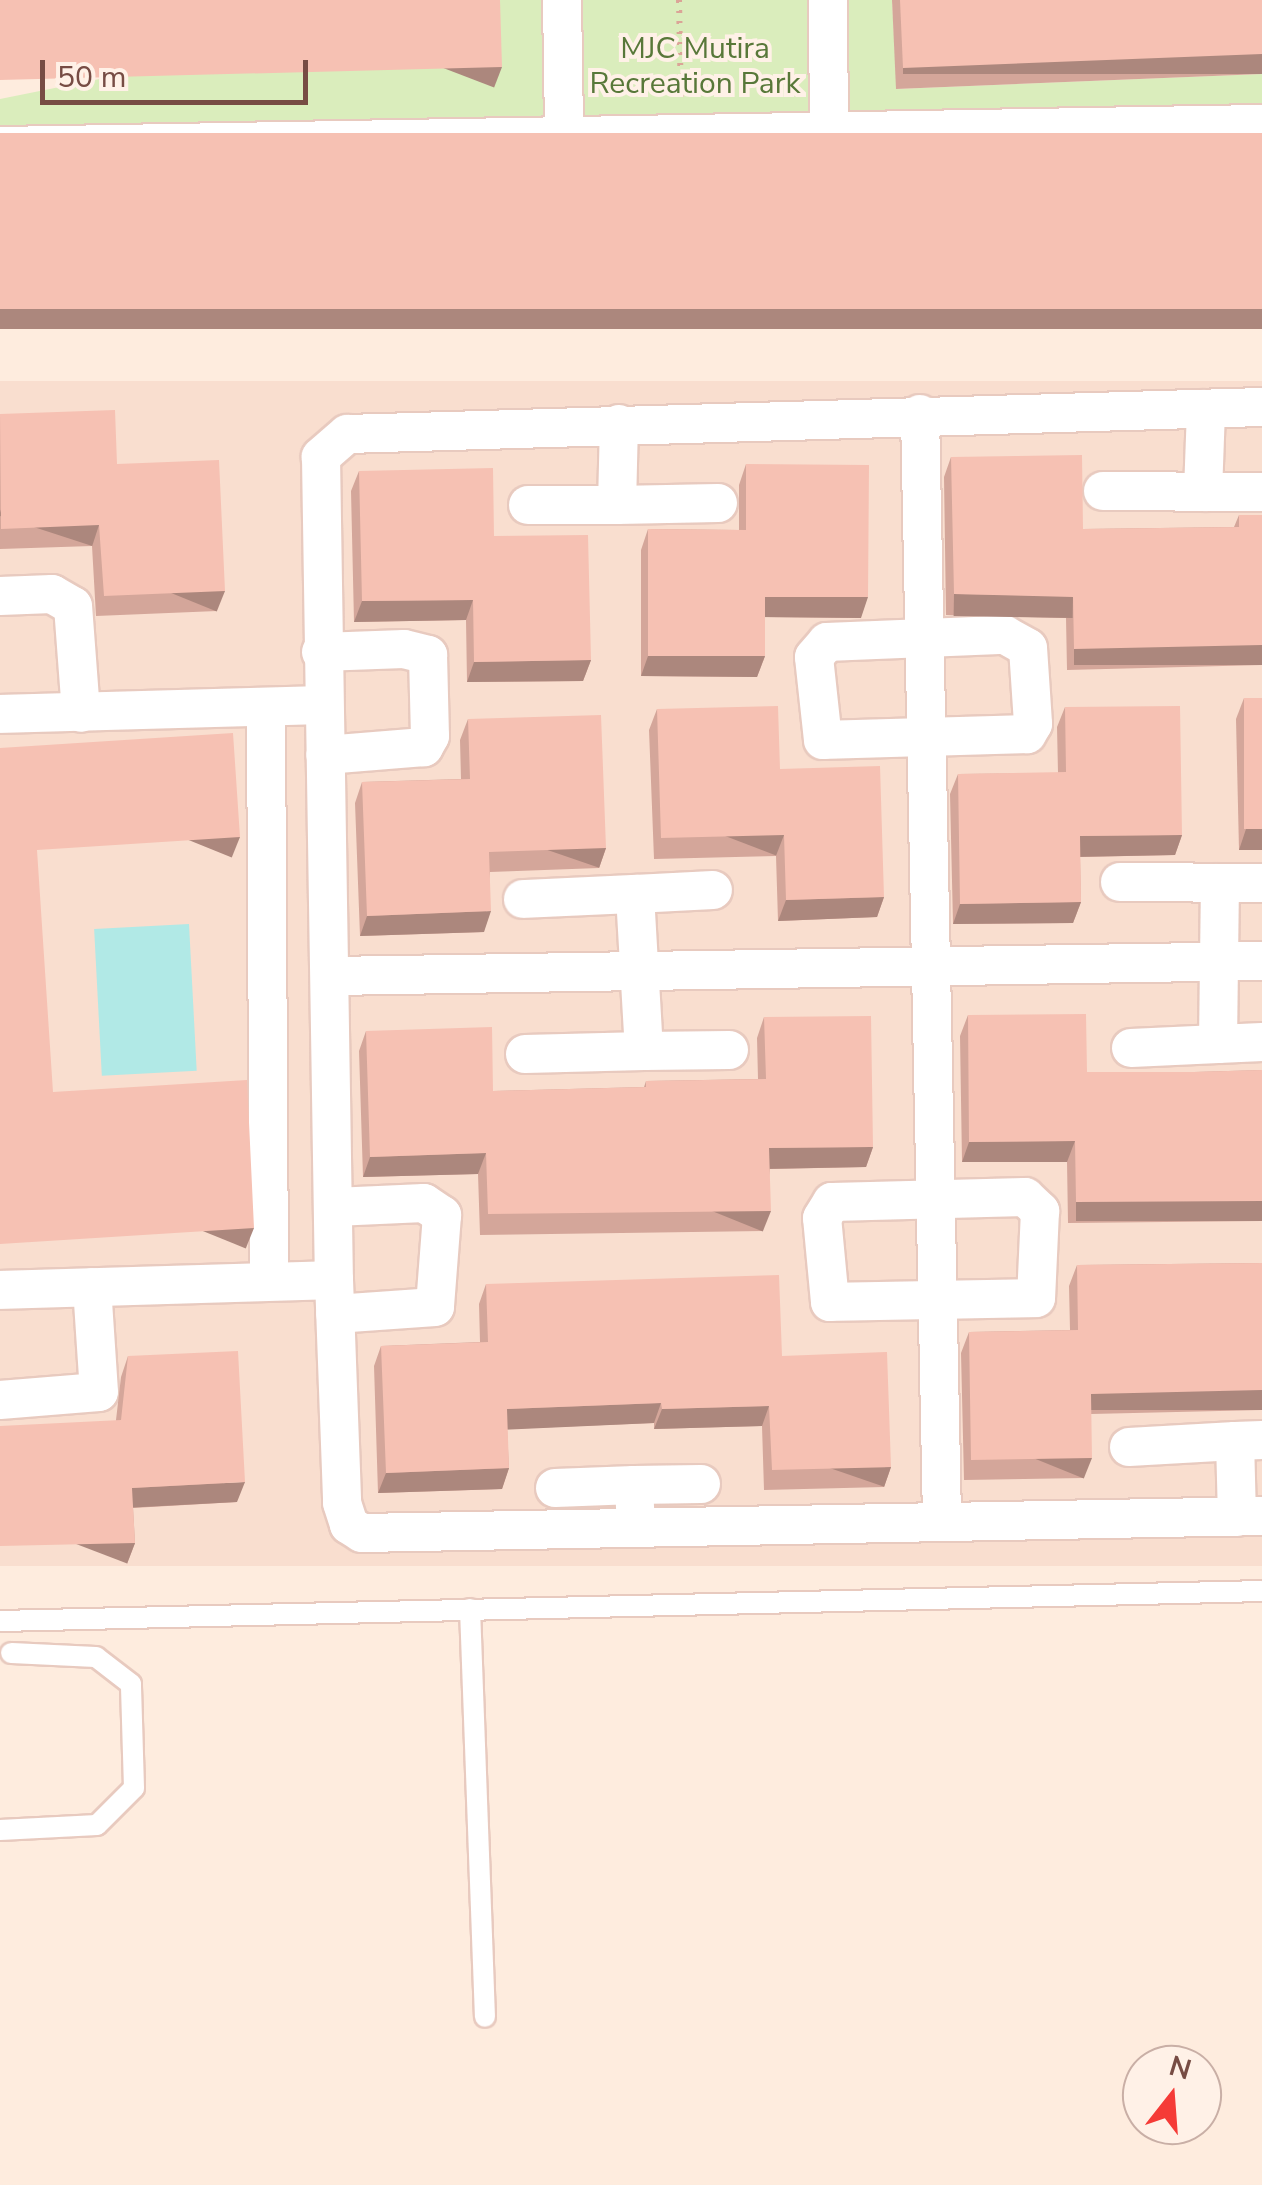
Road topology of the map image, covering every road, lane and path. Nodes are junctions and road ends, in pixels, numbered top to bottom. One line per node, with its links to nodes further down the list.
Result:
1 (562, 0): 5 (street)
2 (679, 0): 6 (path)
3 (828, 0): 7 (street)
4 (1262, 124): 7 (street)
5 (564, 132): 6 (street); 8 (street)
6 (681, 132): 7 (street)
7 (829, 132)
8 (0, 146)
9 (1262, 407): 10 (street)
10 (1206, 409): 11 (street); 14 (street)
11 (920, 414): 12 (street); 20 (street)
12 (619, 424): 18 (street); 21 (street)
13 (1103, 492): 14 (street)
14 (1203, 492): 15 (street)
15 (1262, 492)
16 (718, 502): 18 (street)
17 (528, 505): 18 (street)
18 (618, 506)
19 (0, 596): 24 (street)
20 (924, 638): 26 (street); 26 (street); 26 (street)
21 (321, 652): 22 (street); 27 (street)
22 (322, 705): 23 (street); 27 (street)
23 (266, 710): 24 (street); 47 (street)
24 (82, 712): 25 (street)
25 (0, 714)
26 (926, 740): 36 (street)
27 (324, 755): 38 (street)
28 (1120, 882): 29 (street)
29 (1220, 882): 30 (street); 35 (street)
30 (1262, 883)
31 (713, 890): 32 (street)
32 (636, 894): 33 (street); 37 (street)
33 (523, 899)
34 (1262, 961): 35 (street)
35 (1219, 962): 36 (street); 40 (street)
36 (930, 968): 37 (street); 45 (street)
37 (640, 972): 38 (street); 43 (street)
38 (331, 976): 46 (street)
39 (1262, 1042): 40 (street)
40 (1218, 1044): 41 (street)
41 (1131, 1048)
42 (729, 1050): 43 (street)
43 (644, 1051): 44 (street)
44 (526, 1054)
45 (935, 1200): 51 (street); 51 (street); 51 (street)
46 (334, 1207): 50 (street); 50 (street)
47 (269, 1281): 48 (street); 50 (street)
48 (92, 1287): 49 (street); 52 (street)
49 (0, 1290)
50 (335, 1297): 60 (street)
51 (937, 1304): 59 (street)
52 (0, 1400)
53 (1249, 1441): 54 (street); 58 (street)
54 (1130, 1447)
55 (701, 1484): 56 (street)
56 (634, 1485): 57 (street); 60 (street)
57 (555, 1488)
58 (1249, 1516): 59 (street)
59 (942, 1522): 60 (street)
60 (636, 1528)
61 (1262, 1591): 62 (lane)
62 (470, 1609): 63 (lane); 66 (lane)
63 (5, 1621): 64 (lane)
64 (6, 1653): 65 (lane)
65 (0, 1830)
66 (485, 2017)

